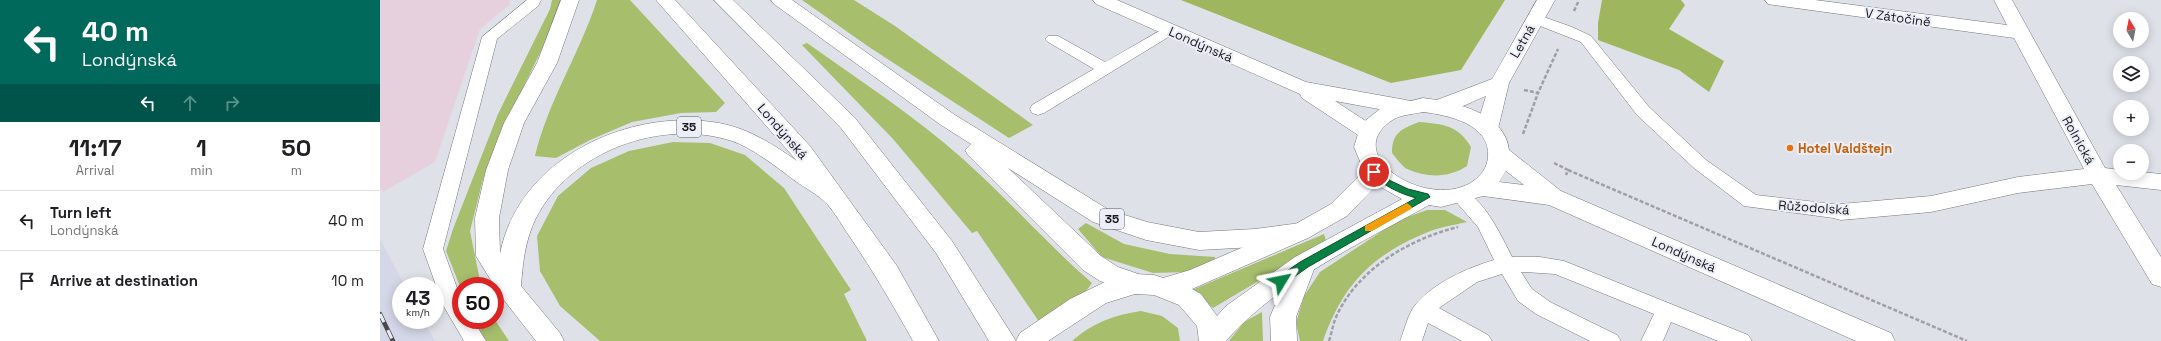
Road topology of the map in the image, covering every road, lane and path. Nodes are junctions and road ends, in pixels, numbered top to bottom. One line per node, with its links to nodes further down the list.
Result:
1 (534, 0): 46 (lane)
2 (570, 0): 45 (main road)
3 (665, 0): 36 (main road, Londýnská / 35)
4 (723, 0): 54 (main road)
5 (780, 0): 23 (main road, 35)
6 (1102, 0): 12 (main road, Londýnská)
7 (1546, 0): 11 (main road, Letná)
8 (1579, 0): 13 (path)
9 (1774, 0): 14 (main road, V Zátočině)
10 (2003, 0): 14 (main road, Rolnická)
11 (1535, 19): 13 (lane, Růžodolská); 17 (main road, Letná)
12 (1170, 30): 16 (lane); 18 (main road, Londýnská)
13 (1567, 30): 19 (path); 37 (lane, Růžodolská)
14 (2021, 33): 31 (main road, Rolnická)
15 (1053, 39): 16 (lane)
16 (1106, 69): 22 (lane)
17 (1499, 83): 19 (path); 20 (main road); 24 (main road, Letná)
18 (1301, 88): 21 (main road, Londýnská); 25 (main road, Londýnská)
19 (1538, 93): 26 (path)
20 (1442, 106): 21 (main road, Londýnská); 24 (main road, Londýnská)
21 (1406, 107): 25 (main road, Londýnská)
22 (1038, 109)
23 (948, 120): 39 (main road, 35); 43 (main road, 35)
24 (1487, 129): 27 (main road, Londýnská)
25 (1368, 132): 30 (main road, Londýnská)
26 (1524, 136)
27 (1500, 154): 33 (main road); 35 (main road)
28 (1548, 160): 29 (path)
29 (1568, 170): 35 (path); 64 (path)
30 (1374, 172): 34 (main road, Londýnská); 39 (main road)
31 (2098, 174): 32 (main road, Růžodolská); 37 (main road, Růžodolská); 42 (main road, Rolnická)
32 (2161, 182)
33 (1470, 192): 34 (main road, Londýnská); 35 (main road, Londýnská); 38 (lane)
34 (1425, 197): 40 (main road)
35 (1554, 197): 63 (main road, Londýnská)
36 (836, 199): 45 (main road, 35); 53 (main road, Londýnská / 35)
37 (1841, 212)
38 (1485, 223): 41 (lane); 57 (path)
39 (1300, 232): 44 (main road)
40 (1304, 264): 50 (main road); 56 (main road)
41 (1506, 264): 47 (lane); 48 (lane); 60 (lane)
42 (2161, 277)
43 (1138, 284): 44 (main road); 55 (main road)
44 (1164, 287): 50 (main road)
45 (508, 288): 52 (main road)
46 (452, 302)
47 (1423, 310): 58 (lane); 59 (lane)
48 (1666, 310): 61 (lane); 62 (lane)
49 (468, 329): 51 (lane)
50 (1213, 339)
51 (475, 341)
52 (551, 341)
53 (926, 341)
54 (1003, 341)
55 (1028, 341)
56 (1284, 341)
57 (1329, 341)
58 (1411, 341)
59 (1481, 341)
60 (1610, 341)
61 (1652, 341)
62 (1741, 341)
63 (1882, 341)
64 (1966, 341)

